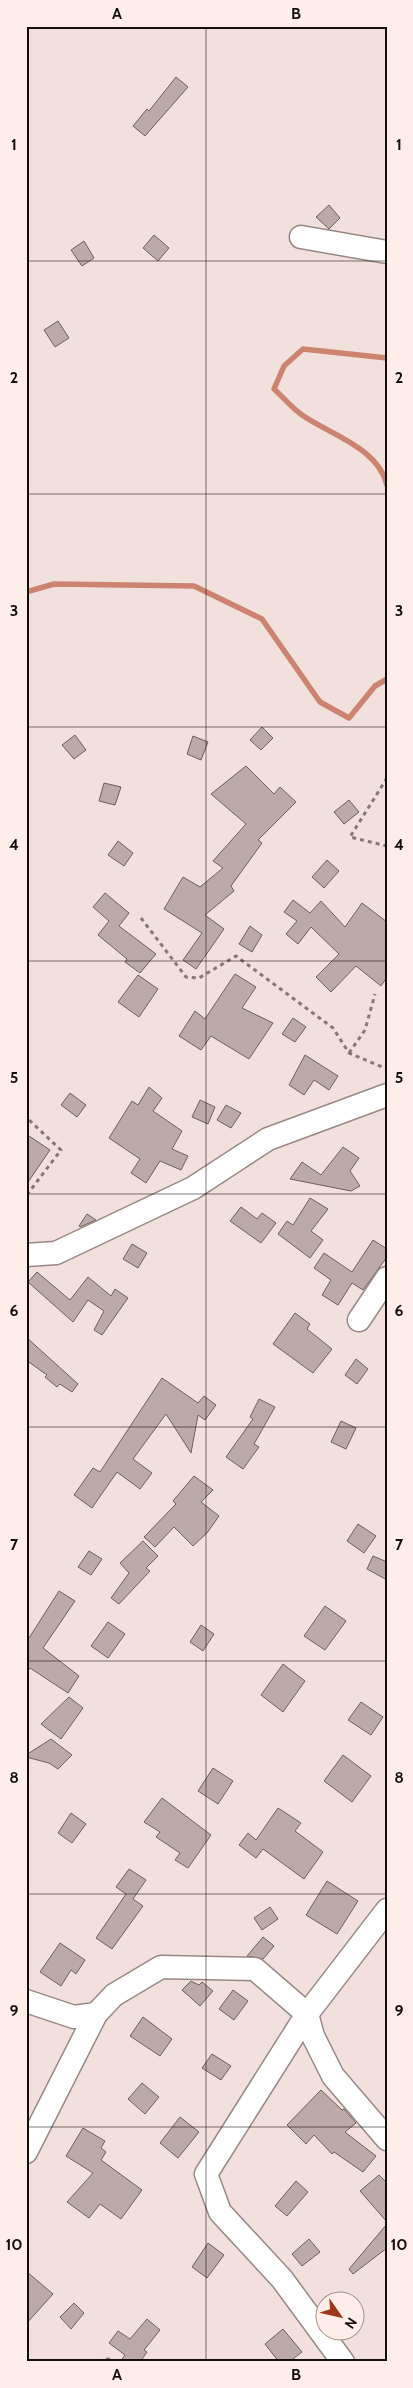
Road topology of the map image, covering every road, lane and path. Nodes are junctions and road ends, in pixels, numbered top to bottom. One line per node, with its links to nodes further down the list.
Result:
1 (301, 237): 2 (street)
2 (387, 252)
3 (387, 778): 4 (path)
4 (387, 846)
5 (141, 918): 7 (path)
6 (375, 994): 7 (path)
7 (349, 1053): 8 (path)
8 (387, 1070)
9 (387, 1095): 12 (street)
10 (26, 1113): 11 (path)
11 (26, 1196)
12 (26, 1255)
13 (387, 1278): 14 (street)
14 (359, 1320)
15 (387, 1910): 18 (street)
16 (26, 2001): 17 (street)
17 (96, 2014): 18 (street); 20 (street)
18 (308, 2014): 19 (street); 23 (street)
19 (387, 2139)
20 (26, 2152)
21 (90, 2362): 22 (path)
22 (114, 2362)
23 (343, 2362)

